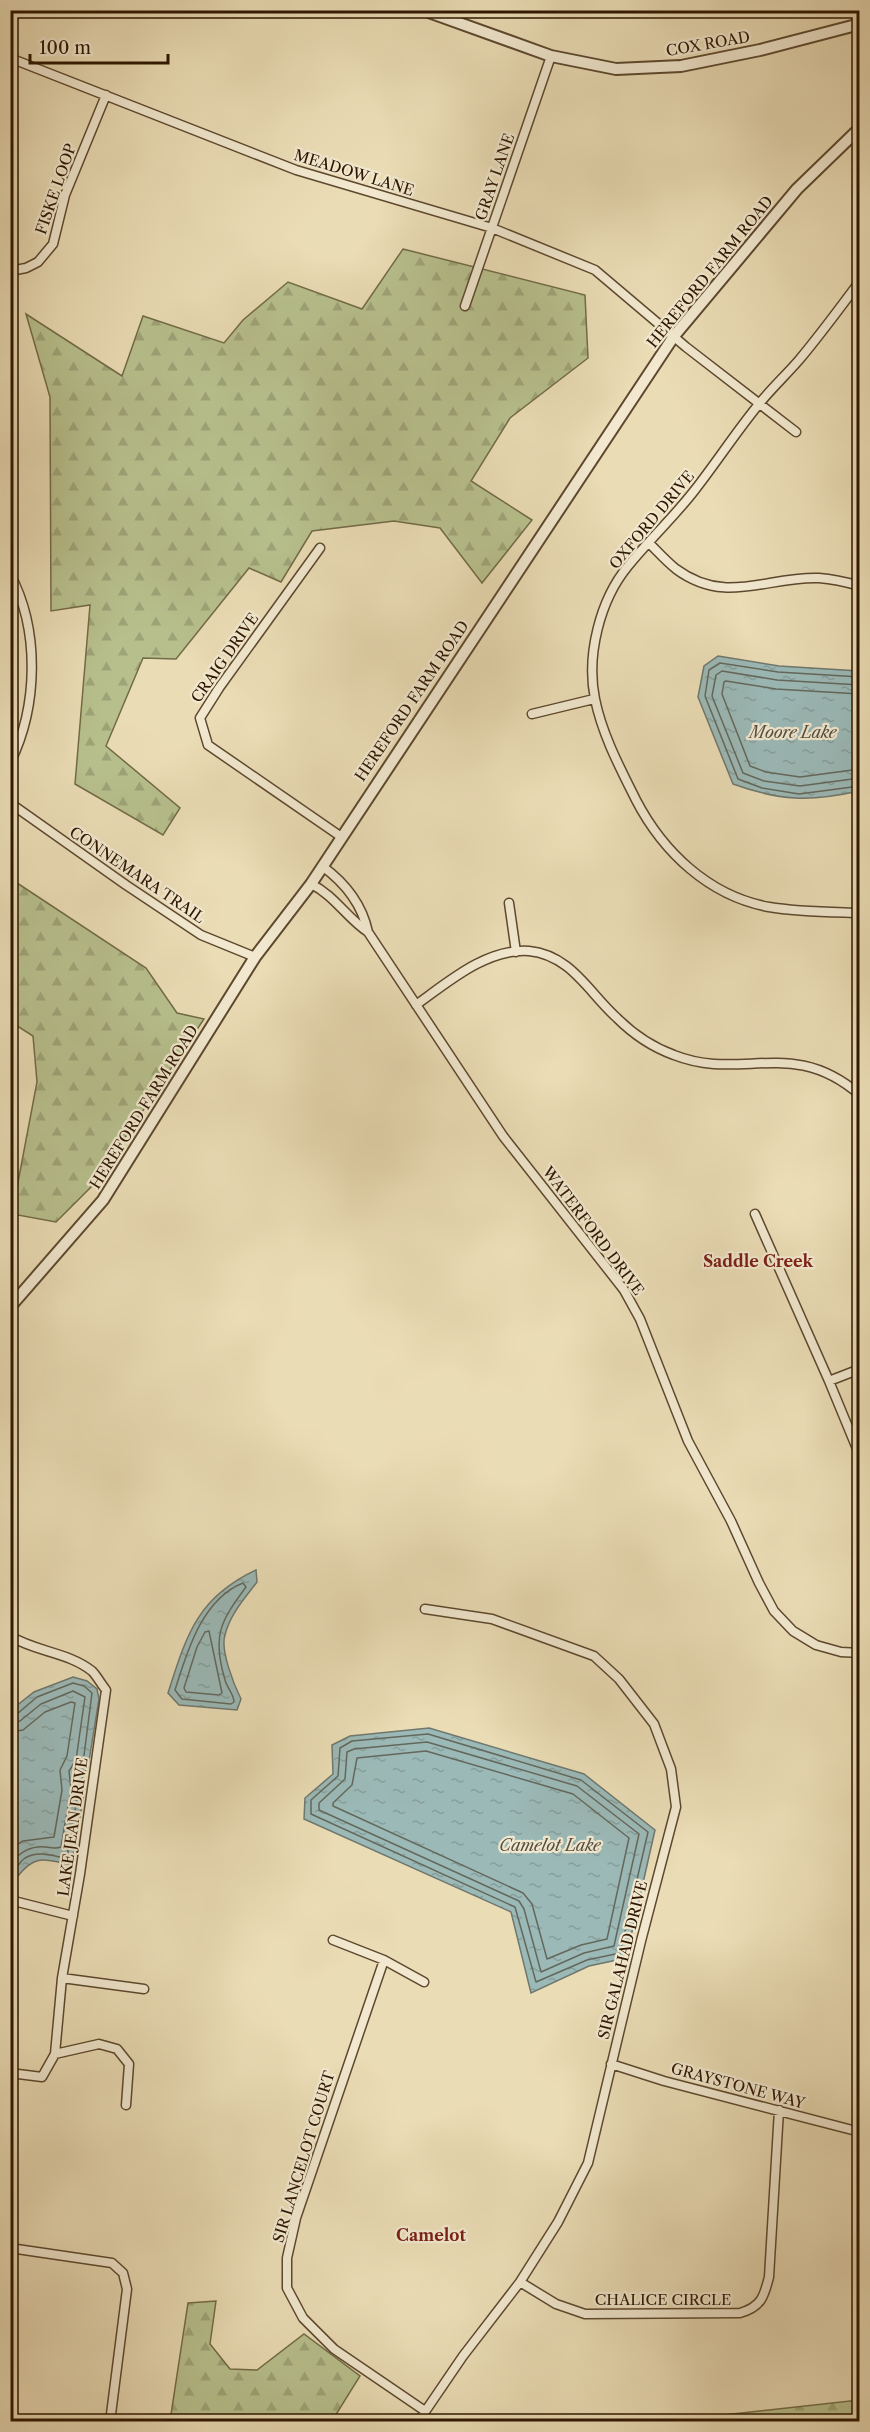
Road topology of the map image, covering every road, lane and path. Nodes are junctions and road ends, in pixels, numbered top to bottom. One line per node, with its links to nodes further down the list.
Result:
1 (423, 10): 3 (street, COX ROAD)
2 (860, 24): 3 (street, COX ROAD)
3 (551, 56): 7 (street, GRAY LANE)
4 (10, 58): 5 (street, MEADOW LANE)
5 (106, 95): 7 (street, MEADOW LANE); 8 (street, FISKE LOOP)
6 (860, 128): 12 (street, HEREFORD FARM ROAD)
7 (492, 228): 11 (street, GRAY LANE); 12 (street, MEADOW LANE)
8 (10, 271)
9 (860, 281): 10 (street, OXFORD DRIVE)
10 (856, 292): 13 (street, OXFORD DRIVE)
11 (465, 306)
12 (674, 336): 13 (street, MEADOW LANE); 23 (street, HEREFORD FARM ROAD)
13 (759, 404): 14 (street, MEADOW LANE); 15 (street, OXFORD DRIVE)
14 (796, 432)
15 (649, 543): 18 (street); 19 (street, OXFORD DRIVE)
16 (320, 548): 23 (street, CRAIG DRIVE)
17 (10, 574): 21 (street)
18 (860, 586)
19 (594, 699): 20 (street); 29 (street, OXFORD DRIVE)
20 (532, 714)
21 (10, 763)
22 (10, 803): 32 (street, CONNEMARA TRAIL)
23 (340, 837): 24 (street, HEREFORD FARM ROAD)
24 (321, 866): 25 (street, HEREFORD FARM ROAD); 27 (street, WATERFORD DRIVE)
25 (311, 884): 28 (street, WATERFORD DRIVE); 32 (street, HEREFORD FARM ROAD)
26 (508, 903): 31 (street)
27 (357, 904): 28 (street); 30 (street, WATERFORD DRIVE)
28 (346, 912): 30 (street, WATERFORD DRIVE)
29 (860, 913)
30 (368, 932): 33 (street, WATERFORD DRIVE)
31 (516, 952): 33 (street); 34 (street)
32 (255, 957): 36 (street, HEREFORD FARM ROAD)
33 (416, 1005): 42 (street, WATERFORD DRIVE)
34 (860, 1095)
35 (754, 1214): 38 (street)
36 (10, 1307)
37 (860, 1369): 38 (street)
38 (829, 1381): 39 (street)
39 (860, 1456)
40 (425, 1609): 51 (street, SIR GALAHAD DRIVE)
41 (10, 1636): 44 (street, LAKE JEAN DRIVE)
42 (860, 1653)
43 (10, 1900): 44 (street)
44 (73, 1916): 47 (street, LAKE JEAN DRIVE)
45 (333, 1940): 46 (street)
46 (384, 1960): 48 (street); 58 (street, SIR LANCELOT COURT)
47 (62, 1978): 49 (street); 50 (street, LAKE JEAN DRIVE)
48 (424, 1982)
49 (144, 1989)
50 (55, 2054): 52 (street, LAKE JEAN DRIVE); 53 (street)
51 (611, 2064): 54 (street, GRAYSTONE WAY); 57 (street, SIR GALAHAD DRIVE)
52 (10, 2073)
53 (126, 2105)
54 (779, 2110): 55 (street, GRAYSTONE WAY); 57 (street, CHALICE CIRCLE)
55 (860, 2132)
56 (10, 2248): 59 (street)
57 (520, 2282): 58 (street, SIR GALAHAD DRIVE)
58 (424, 2411): 60 (street, SIR GALAHAD DRIVE)
59 (110, 2421)
60 (417, 2421)

